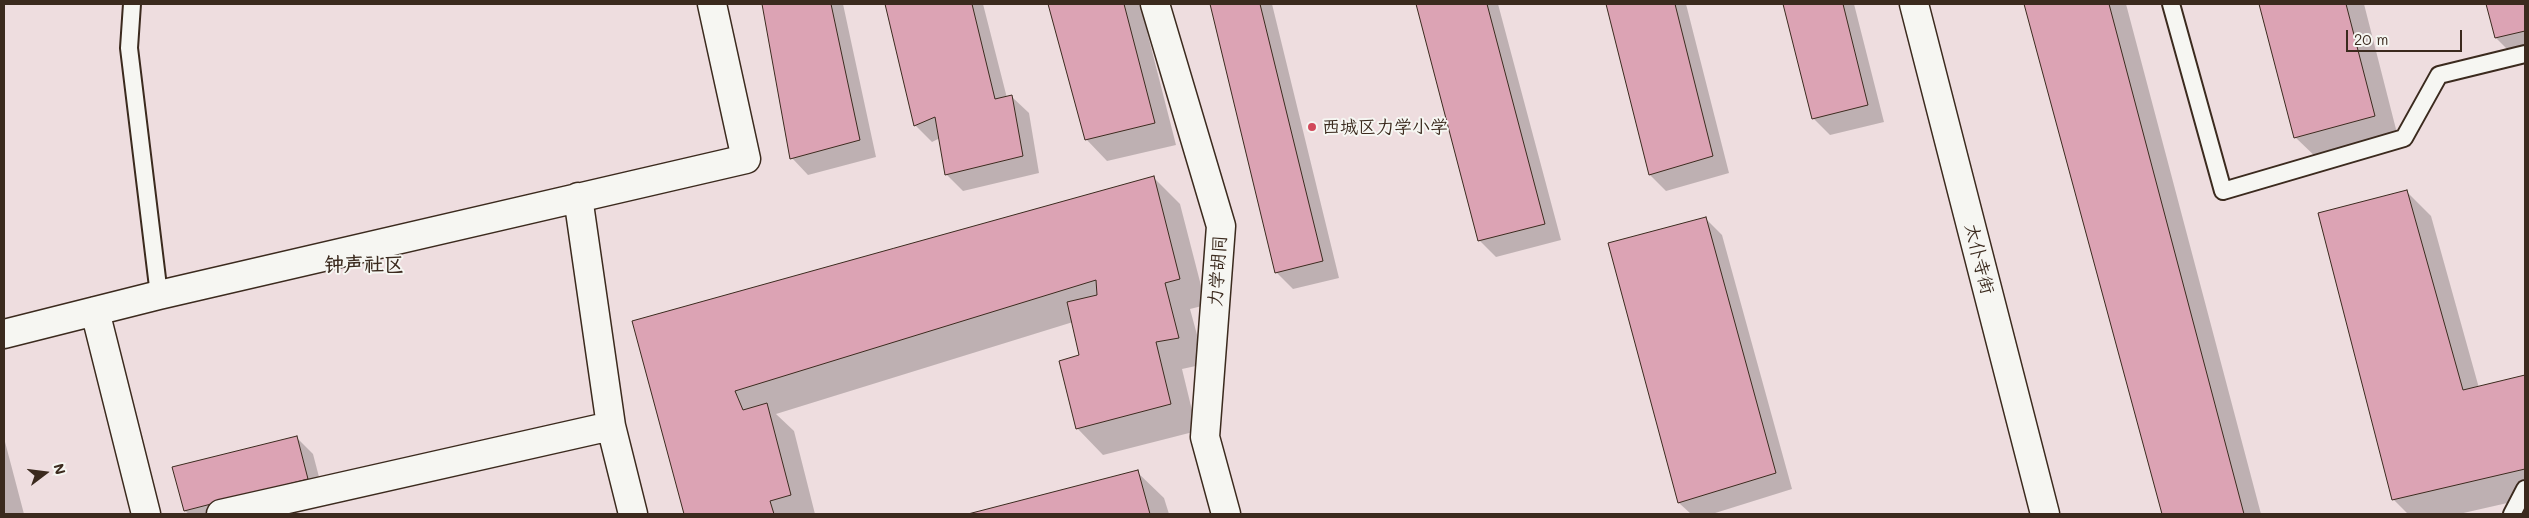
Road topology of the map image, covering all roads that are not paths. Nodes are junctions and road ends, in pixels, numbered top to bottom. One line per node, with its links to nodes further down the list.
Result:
1 (132, 4): 8 (lane)
2 (712, 4): 7 (street)
3 (1155, 4): 16 (street, 力学胡同)
4 (1914, 4): 17 (street, 太仆寺街)
5 (2171, 4): 6 (lane)
6 (2525, 54)
7 (578, 197): 8 (street); 11 (street)
8 (159, 295): 9 (street)
9 (95, 311): 10 (street); 13 (street)
10 (4, 334)
11 (611, 426): 14 (street); 15 (street)
12 (2525, 489): 18 (lane)
13 (146, 514)
14 (221, 514)
15 (633, 514)
16 (1226, 514)
17 (2044, 514)
18 (2512, 514)

